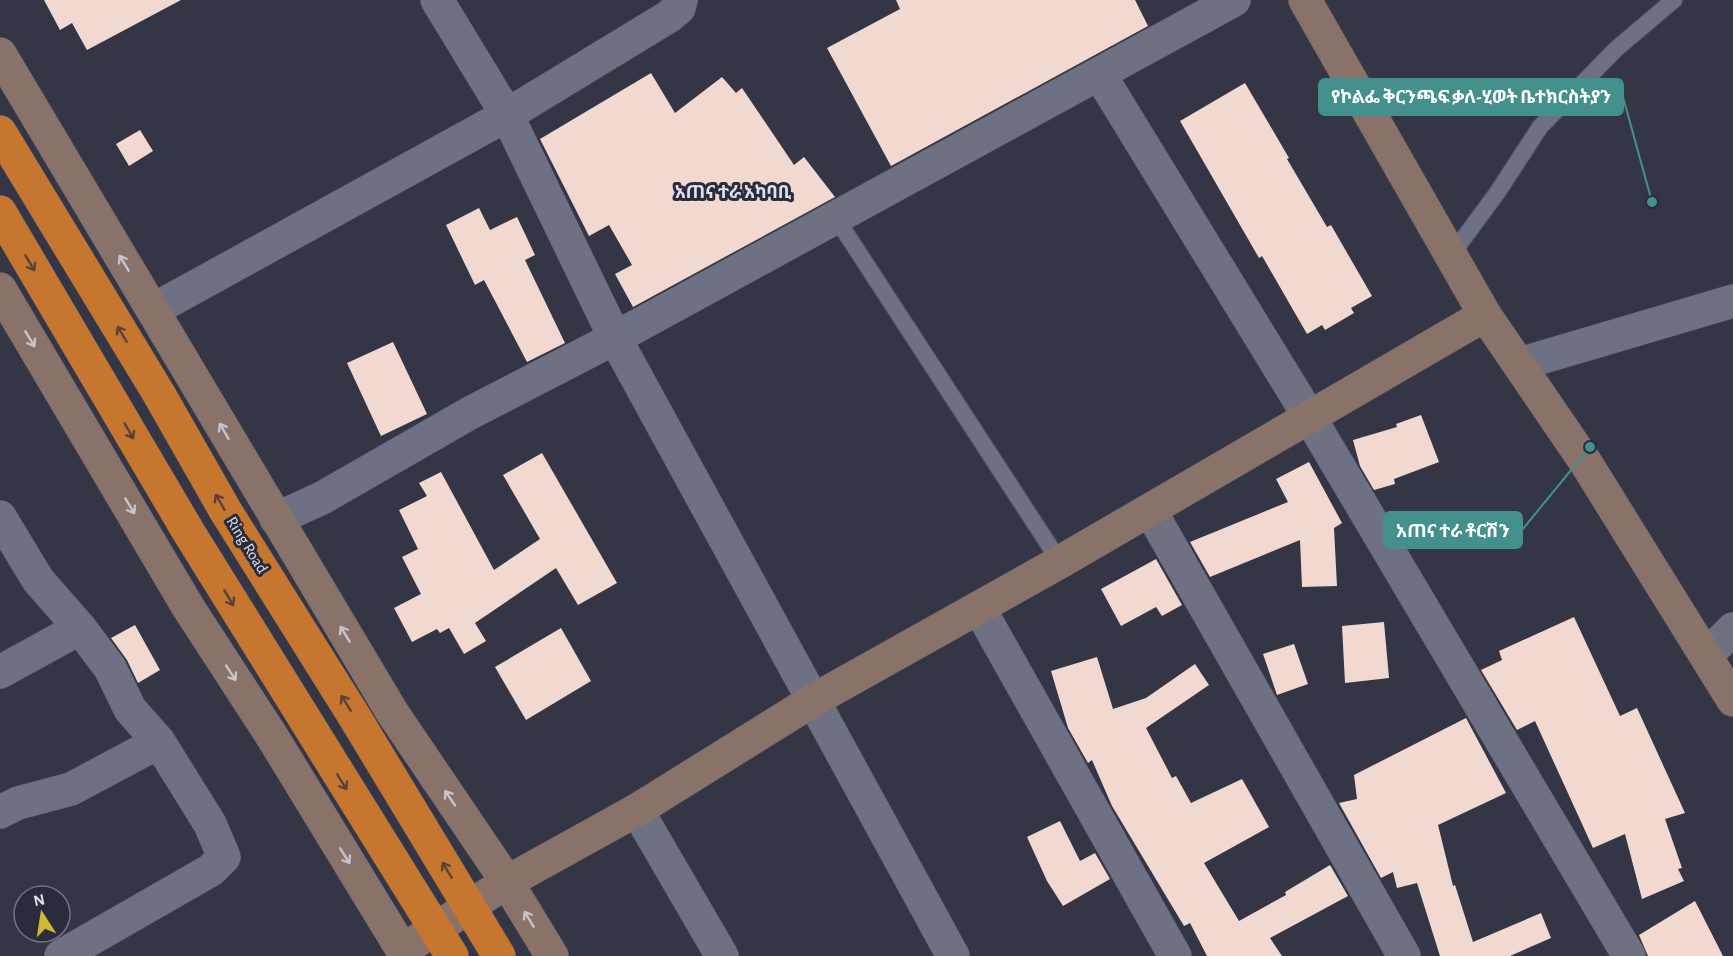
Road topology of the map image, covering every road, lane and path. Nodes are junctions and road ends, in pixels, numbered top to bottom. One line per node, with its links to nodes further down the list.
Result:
1 (437, 0): 8 (street)
2 (681, 0): 8 (street)
3 (1234, 0): 7 (street)
4 (1305, 0): 12 (main road)
5 (1674, 0): 12 (lane)
6 (0, 54): 15 (main road, one-way to 6)
7 (1100, 75): 11 (street); 19 (street)
8 (507, 115): 15 (street); 17 (street)
9 (0, 132): 35 (highway, Ring Road, one-way to 9)
10 (0, 212): 36 (highway, one-way to 36)
11 (836, 218): 17 (street); 23 (lane)
12 (1452, 254): 16 (main road)
13 (1733, 301): 18 (street)
14 (3, 305): 37 (main road, one-way to 37)
15 (153, 310): 22 (main road, one-way to 15)
16 (1485, 315): 18 (main road); 19 (main road)
17 (615, 338): 22 (street); 30 (street)
18 (1520, 364): 27 (main road)
19 (1310, 418): 20 (main road); 45 (street)
20 (1150, 510): 23 (main road); 44 (street)
21 (0, 516): 25 (street)
22 (276, 519): 34 (main road, one-way to 22)
23 (1060, 562): 24 (main road)
24 (979, 608): 30 (main road); 43 (street)
25 (80, 628): 28 (street); 31 (street)
26 (1733, 629): 27 (street)
27 (1706, 656): 29 (main road)
28 (0, 672)
29 (1733, 700)
30 (812, 701): 32 (main road); 42 (street)
31 (159, 742): 33 (street); 38 (street)
32 (637, 810): 34 (main road); 41 (street)
33 (0, 812)
34 (507, 882): 35 (main road); 40 (main road, one-way to 34)
35 (469, 907): 36 (main road); 39 (highway, Ring Road)
36 (444, 942): 37 (main road)
37 (401, 954)
38 (61, 956)
39 (499, 956)
40 (552, 956)
41 (722, 956)
42 (953, 956)
43 (1175, 956)
44 (1404, 956)
45 (1629, 956)

